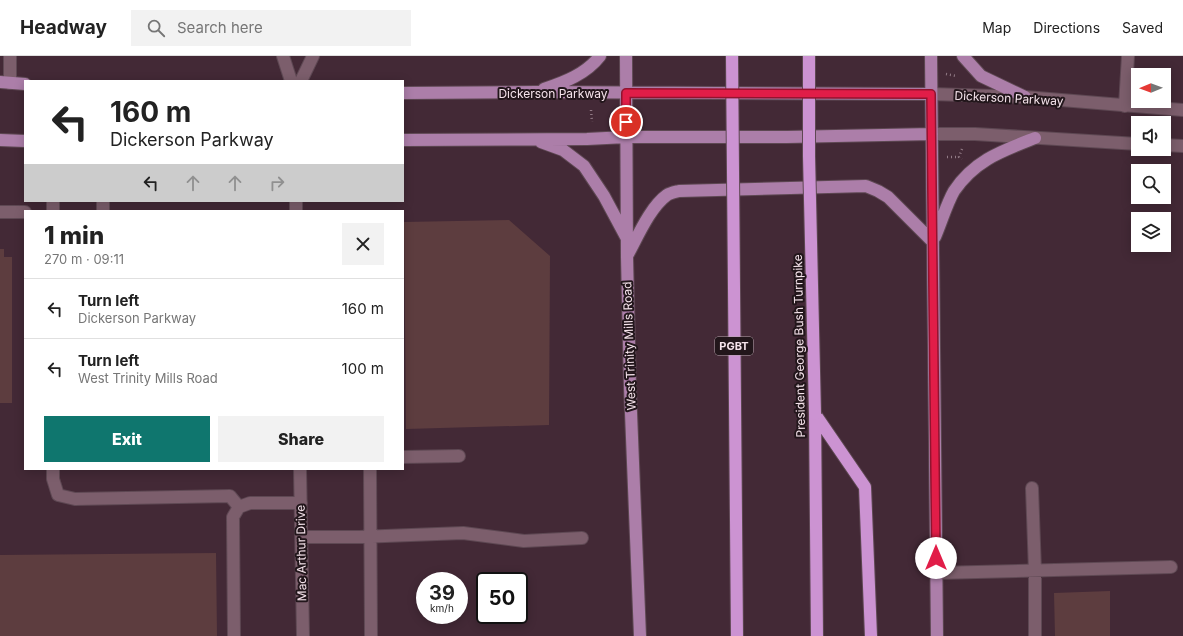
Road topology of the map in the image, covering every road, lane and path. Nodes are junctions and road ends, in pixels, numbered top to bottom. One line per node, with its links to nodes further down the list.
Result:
1 (10, 56): 15 (street)
2 (283, 56): 13 (street)
3 (313, 56): 14 (street)
4 (600, 56): 17 (main road)
5 (626, 56): 19 (main road, West Trinity Mills Road)
6 (732, 56): 64 (highway, PGBT, bridge)
7 (808, 56): 45 (highway, President George Bush Turnpike, bridge)
8 (931, 56): 20 (main road)
9 (963, 56): 21 (main road)
10 (1128, 56): 22 (street)
11 (946, 74): 12 (path)
12 (956, 76)
13 (291, 80)
14 (301, 80)
15 (5, 83): 16 (main road)
16 (24, 84)
17 (536, 92): 18 (main road, Dickerson Parkway); 19 (main road, Dickerson Parkway)
18 (404, 93)
19 (626, 93): 20 (main road, Dickerson Parkway); 27 (main road, West Trinity Mills Road)
20 (931, 94): 21 (street, Dickerson Parkway); 26 (main road)
21 (1025, 97): 22 (street, Dickerson Parkway)
22 (1125, 106): 24 (street, Dickerson Parkway)
23 (592, 110): 25 (path)
24 (1183, 110)
25 (592, 125)
26 (932, 134): 27 (main road); 28 (street); 43 (main road)
27 (626, 136): 29 (main road); 42 (main road, West Trinity Mills Road)
28 (1035, 138): 33 (street); 43 (main road)
29 (534, 139): 32 (main road); 42 (main road)
30 (0, 140): 31 (main road)
31 (24, 140)
32 (404, 140)
33 (1131, 144)
34 (1171, 145): 35 (street)
35 (1183, 146)
36 (962, 149): 38 (path)
37 (945, 157): 38 (path)
38 (960, 157): 39 (path)
39 (965, 162)
40 (0, 212): 41 (street)
41 (24, 212)
42 (627, 238): 44 (main road, West Trinity Mills Road)
43 (933, 242): 44 (main road); 59 (main road)
44 (627, 257): 63 (main road, West Trinity Mills Road)
45 (815, 414): 65 (highway, President George Bush Turnpike); 66 (highway)
46 (459, 456): 47 (street)
47 (404, 457)
48 (53, 470): 53 (street)
49 (300, 470): 52 (street, Mac Arthur Drive)
50 (370, 470): 55 (street)
51 (1032, 488): 58 (street)
52 (301, 503): 53 (street); 54 (street, Mac Arthur Drive)
53 (239, 507): 60 (street)
54 (302, 537): 55 (street); 61 (street, Mac Arthur Drive)
55 (371, 537): 56 (street); 62 (street)
56 (582, 538)
57 (1171, 567): 58 (street)
58 (1035, 571): 59 (street); 68 (street)
59 (936, 573): 67 (main road)
60 (234, 636)
61 (303, 636)
62 (371, 636)
63 (640, 636)
64 (737, 636)
65 (817, 636)
66 (871, 636)
67 (937, 636)
68 (1035, 636)

